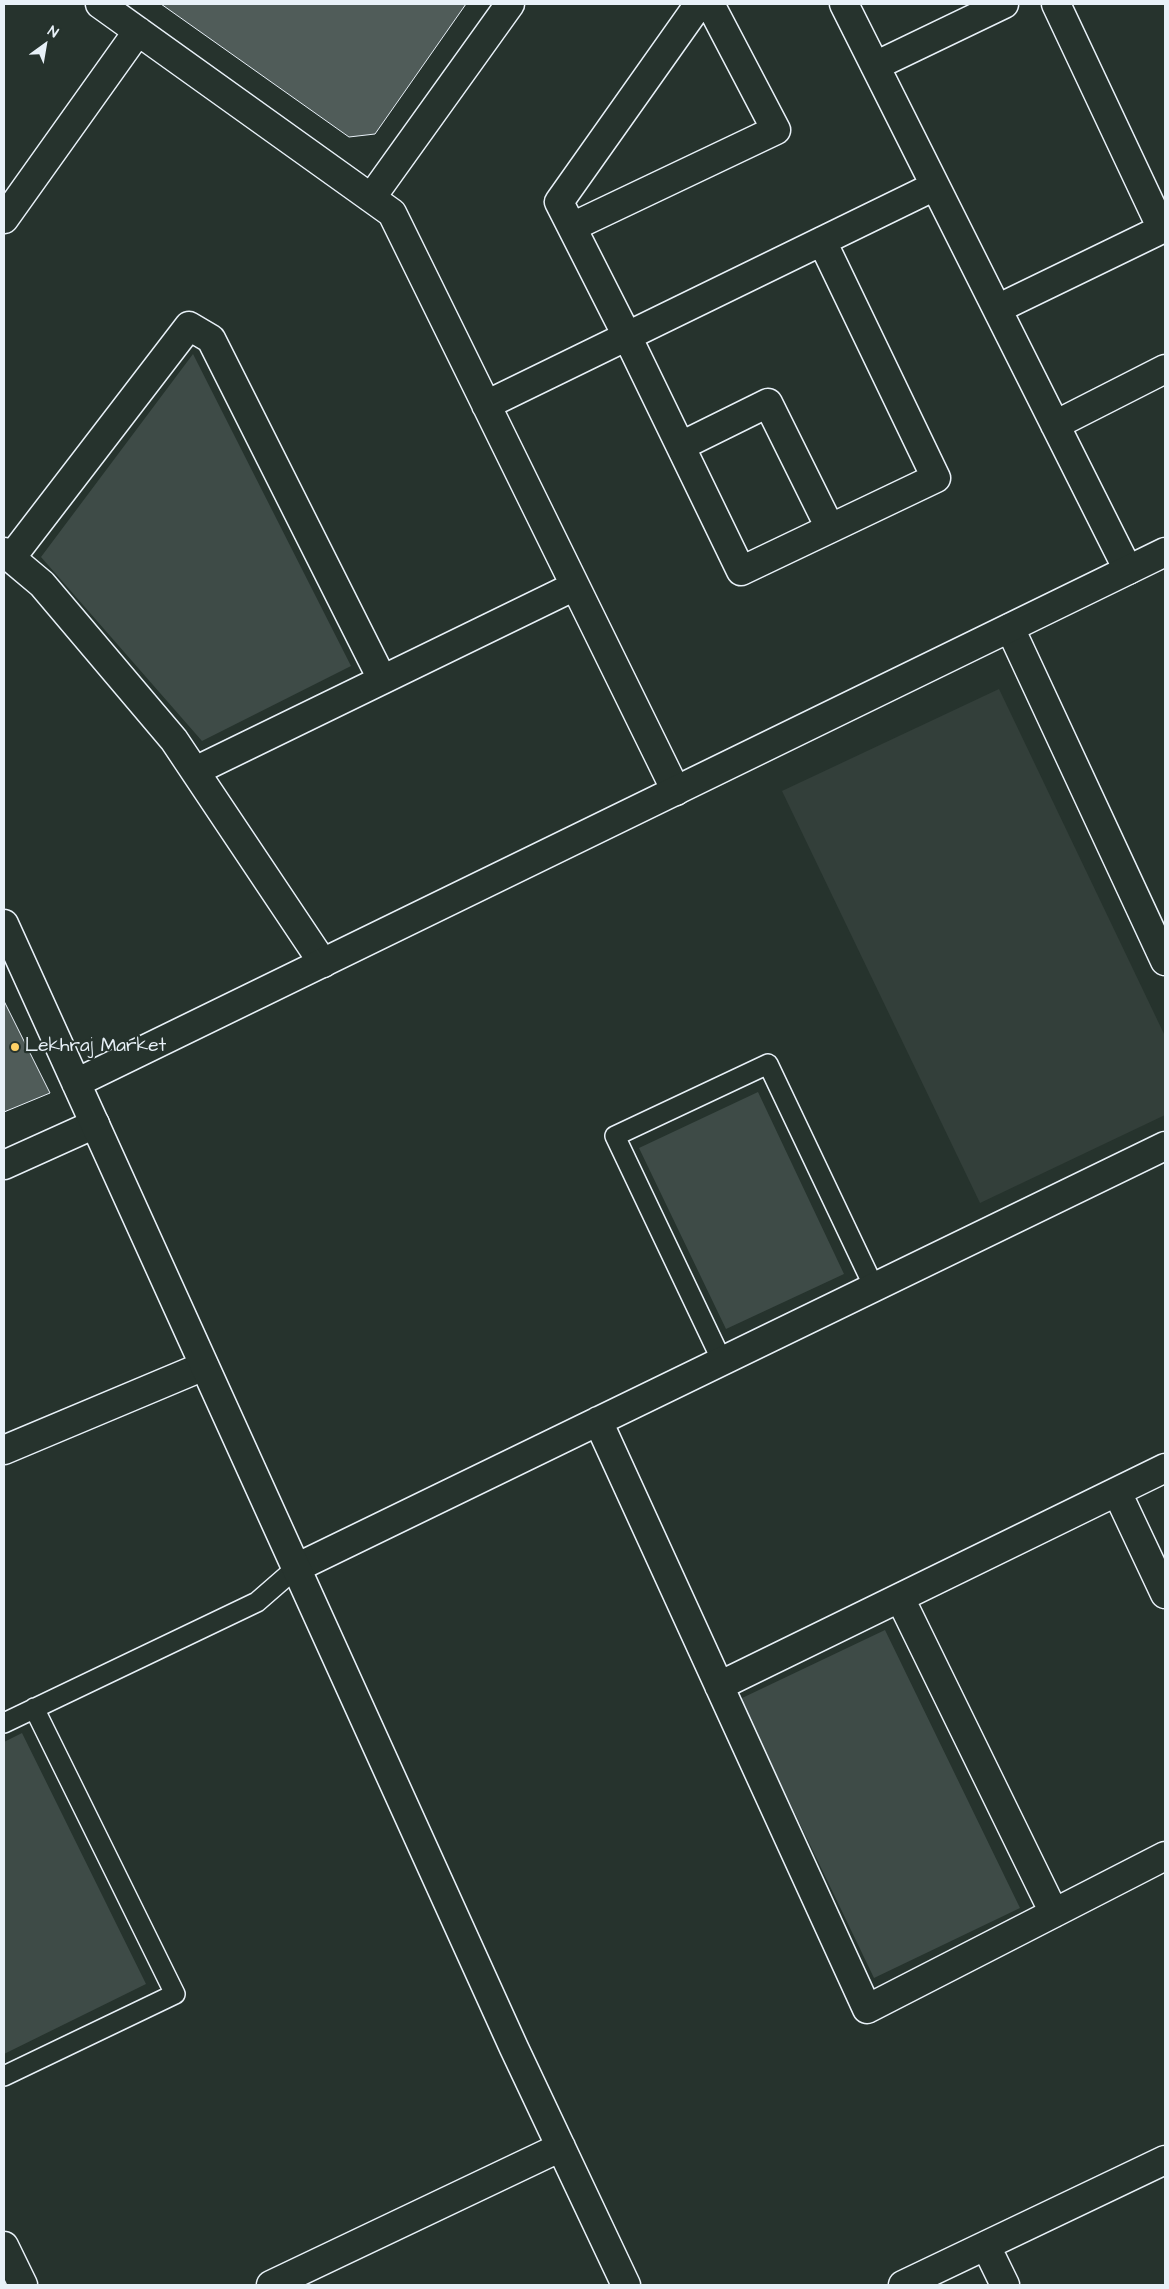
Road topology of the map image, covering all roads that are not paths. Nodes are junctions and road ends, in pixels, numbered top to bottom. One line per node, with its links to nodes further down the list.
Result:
1 (100, 4): 8 (street)
2 (510, 4): 11 (street)
3 (699, 4): 13 (street)
4 (710, 4): 13 (street)
5 (844, 4): 9 (street)
6 (1056, 4): 15 (street)
7 (989, 7): 9 (street)
8 (138, 31): 11 (street); 12 (street)
9 (875, 66): 10 (street)
10 (936, 186): 14 (street); 15 (street)
11 (371, 198): 18 (street)
12 (4, 219)
13 (572, 228): 16 (street)
14 (822, 241): 16 (street); 21 (street)
15 (997, 309): 19 (street)
16 (627, 336): 18 (street); 20 (street)
17 (1165, 370): 19 (street)
18 (486, 405): 25 (street)
19 (1055, 425): 24 (street)
20 (681, 446): 21 (street); 21 (street)
21 (830, 528)
22 (1165, 552): 24 (street)
23 (7, 555): 27 (street); 28 (street)
24 (1128, 570): 26 (street)
25 (575, 586): 27 (street); 29 (street)
26 (1010, 628): 29 (street); 31 (street)
27 (382, 680): 28 (street)
28 (195, 771): 32 (street)
29 (676, 791): 32 (street)
30 (4, 924): 33 (street)
31 (1165, 961)
32 (323, 963): 33 (street)
33 (76, 1082): 34 (street)
34 (95, 1124): 36 (street); 39 (street)
35 (1165, 1146): 37 (street)
36 (4, 1165)
37 (874, 1287): 38 (street); 38 (lane)
38 (722, 1361): 40 (street)
39 (204, 1366): 41 (street); 44 (street)
40 (598, 1421): 44 (street); 47 (street)
41 (4, 1450)
42 (1165, 1468): 43 (street)
43 (1117, 1492): 45 (street); 46 (street)
44 (296, 1568): 48 (lane); 53 (street)
45 (1165, 1594)
46 (900, 1598): 47 (street); 51 (street)
47 (720, 1686): 51 (street)
48 (34, 1708): 49 (lane); 52 (lane)
49 (4, 1723)
50 (1165, 1856): 51 (street)
51 (1054, 1913)
52 (4, 2076)
53 (561, 2147): 57 (street); 59 (street)
54 (1165, 2160): 56 (street)
55 (4, 2246): 58 (street)
56 (986, 2246): 60 (street); 61 (street)
57 (286, 2282)
58 (23, 2285)
59 (626, 2285)
60 (903, 2285)
61 (1005, 2285)

